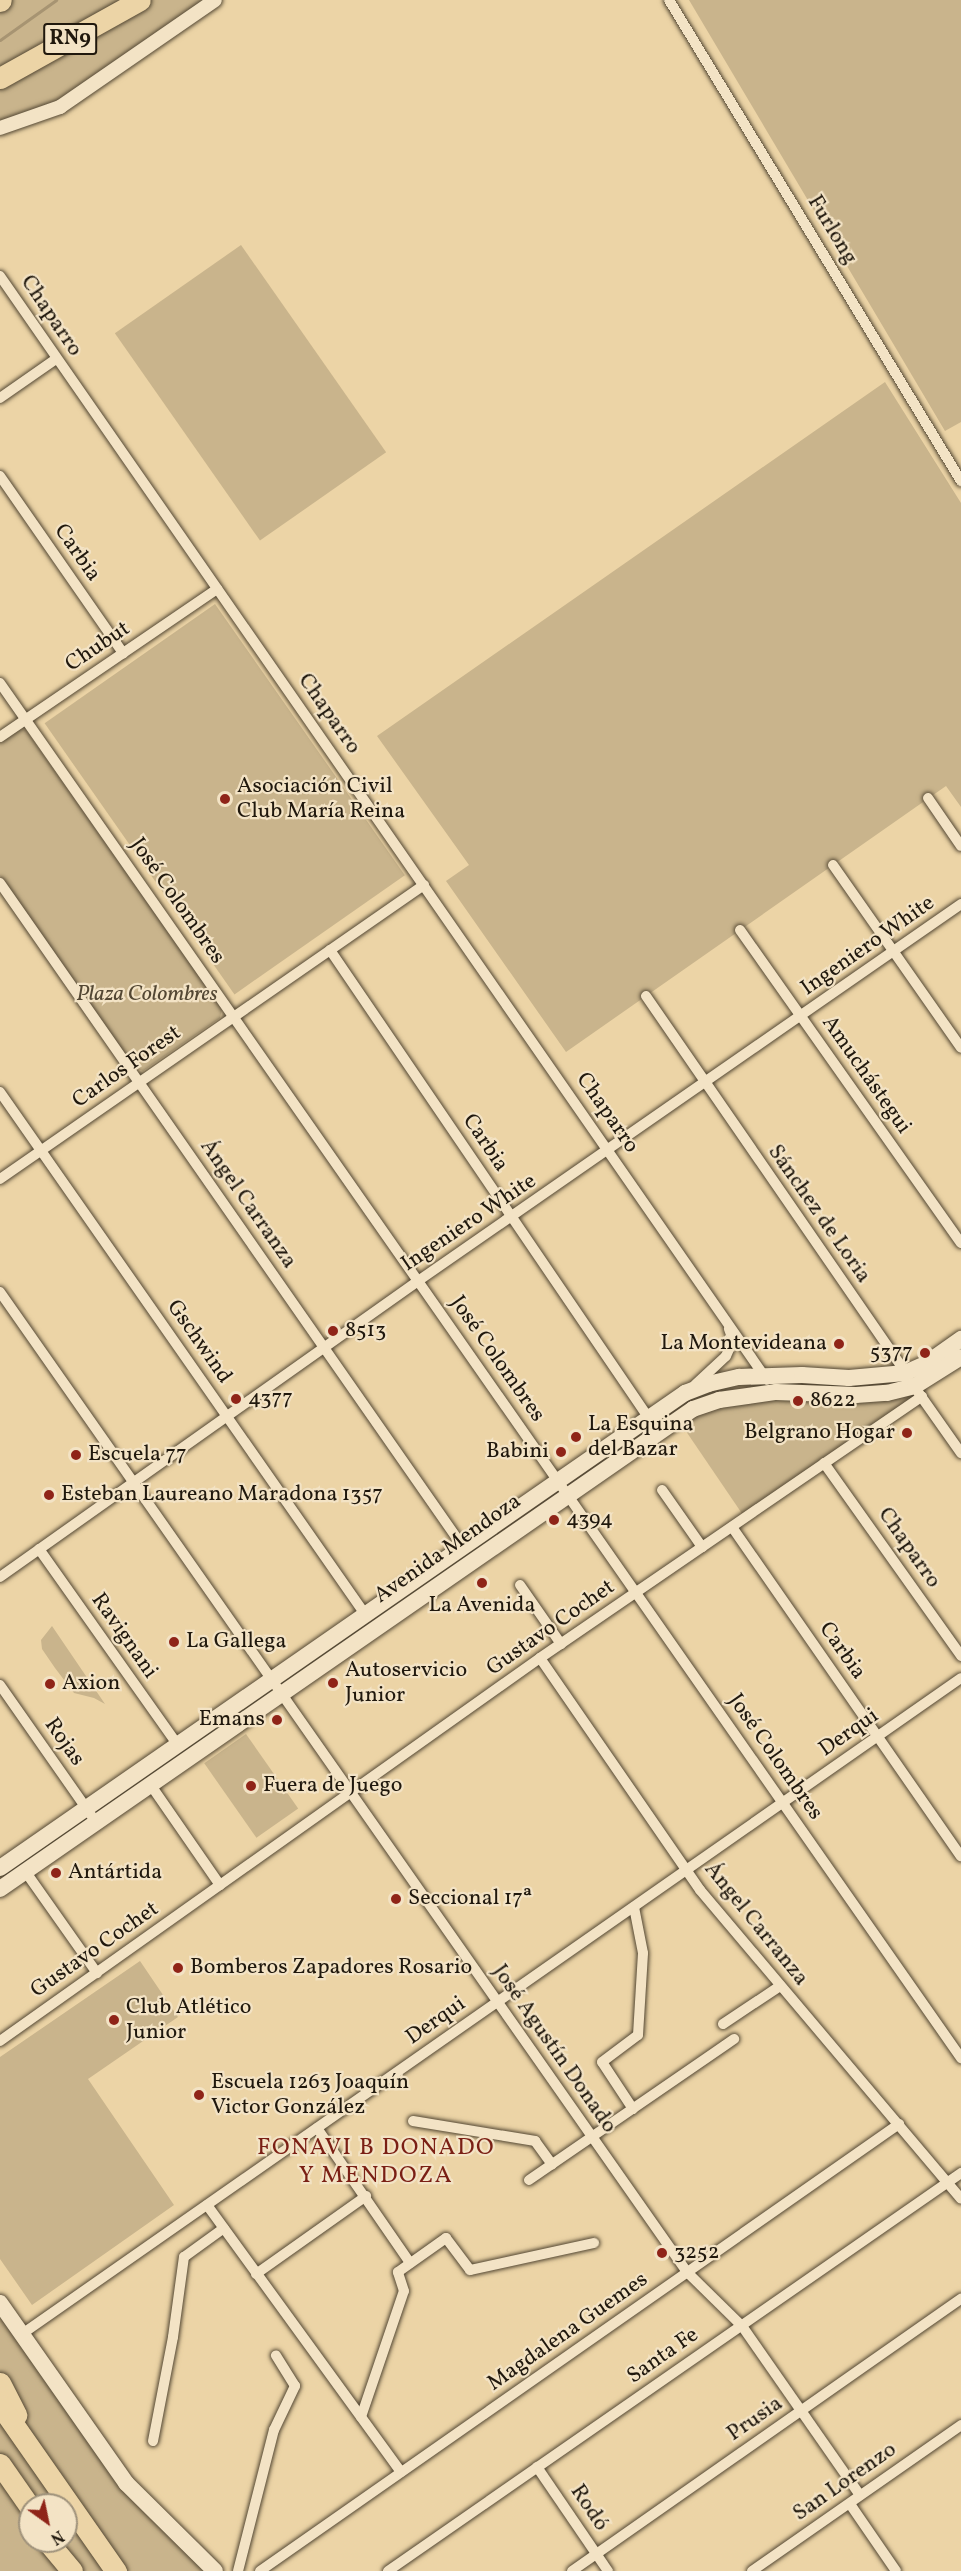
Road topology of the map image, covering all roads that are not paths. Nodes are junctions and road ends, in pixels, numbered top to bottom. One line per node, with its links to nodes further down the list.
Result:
1 (140, 0): 4 (highway, RN9)
2 (215, 0): 5 (street)
3 (669, 0): 10 (street, Furlong)
4 (0, 78)
5 (0, 128)
6 (0, 276): 7 (street, Chaparro)
7 (57, 359): 8 (street); 11 (street, Chaparro)
8 (0, 398)
9 (0, 476): 12 (street, Carbia)
10 (961, 481)
11 (217, 589): 12 (street, Chubut); 20 (street, Chaparro)
12 (123, 653): 14 (street, Chubut)
13 (0, 683): 14 (street, José Colombres)
14 (25, 720): 15 (street, Chubut); 26 (street, José Colombres)
15 (0, 737)
16 (928, 798): 17 (street)
17 (961, 846)
18 (833, 865): 24 (street)
19 (0, 883): 29 (street, Ángel Carranza)
20 (424, 885): 23 (street, Carlos Forest); 33 (street, Chaparro)
21 (961, 904): 24 (street, Ingeniero White)
22 (740, 930): 27 (street, Amuchástegui)
23 (330, 950): 26 (street, Carlos Forest); 35 (street, Carbia)
24 (894, 952): 27 (street, Ingeniero White); 28 (street)
25 (646, 996): 30 (street, Sánchez de Loria)
26 (235, 1016): 29 (street, Carlos Forest); 37 (street, José Colombres)
27 (801, 1017): 30 (street, Ingeniero White); 36 (street, Amuchástegui)
28 (961, 1048)
29 (140, 1082): 32 (street, Carlos Forest); 41 (street, Ángel Carranza)
30 (705, 1083): 33 (street, Ingeniero White); 44 (street, Sánchez de Loria)
31 (0, 1092): 32 (street, Gschwind)
32 (41, 1150): 34 (street, Carlos Forest); 47 (street, Gschwind)
33 (609, 1151): 35 (street, Ingeniero White); 39 (street, Chaparro)
34 (0, 1179)
35 (513, 1217): 37 (street, Ingeniero White); 48 (street, Carbia)
36 (961, 1243)
37 (418, 1281): 41 (street, Ingeniero White); 52 (street, José Colombres)
38 (0, 1292): 51 (street, José Agustín Donado)
39 (728, 1323): 43 (street, Chaparro); 45 (street)
40 (961, 1339): 44 (main road, Avenida Mendoza)
41 (325, 1348): 47 (street, Ingeniero White); 55 (street, Ángel Carranza)
42 (961, 1357): 44 (main road, Avenida Mendoza)
43 (765, 1377): 44 (main road, Avenida Mendoza); 45 (main road, Avenida Mendoza); 46 (street, Chaparro)
44 (914, 1385): 46 (main road, Avenida Mendoza); 49 (street, Sánchez de Loria); 50 (street, Gustavo Cochet)
45 (685, 1392): 48 (main road, Avenida Mendoza)
46 (776, 1392): 52 (main road, Avenida Mendoza)
47 (227, 1416): 51 (street, Ingeniero White); 61 (street, Gschwind)
48 (648, 1417): 52 (main road, Avenida Mendoza)
49 (961, 1453)
50 (824, 1463): 54 (street, Gustavo Cochet); 63 (street, Chaparro)
51 (132, 1483): 57 (street, Ingeniero White); 67 (street, José Agustín Donado)
52 (563, 1487): 55 (main road, Avenida Mendoza); 60 (street, José Colombres); 67 (main road, Avenida Mendoza)
53 (662, 1490): 56 (street)
54 (732, 1527): 56 (street, Gustavo Cochet); 68 (street, Carbia)
55 (463, 1547): 61 (main road, Avenida Mendoza)
56 (702, 1547): 60 (street, Gustavo Cochet)
57 (39, 1549): 58 (street, Ingeniero White); 69 (street, Ravignani)
58 (2, 1570)
59 (520, 1585): 62 (street)
60 (636, 1592): 62 (street, Gustavo Cochet); 72 (street, José Colombres)
61 (365, 1614): 67 (main road, Avenida Mendoza)
62 (561, 1644): 64 (street, Gustavo Cochet)
63 (961, 1656)
64 (540, 1658): 71 (street, Gustavo Cochet); 76 (street, Ángel Carranza)
65 (961, 1678): 68 (street, Derqui)
66 (0, 1685): 73 (street, Rojas)
67 (277, 1686): 69 (main road, Avenida Mendoza); 70 (main road, Avenida Mendoza); 71 (street, José Agustín Donado)
68 (878, 1736): 72 (street, Derqui); 74 (street, Carbia)
69 (178, 1744): 73 (main road, Avenida Mendoza)
70 (150, 1784): 73 (main road, Avenida Mendoza); 78 (street)
71 (351, 1792): 78 (street, Gustavo Cochet); 83 (street, José Agustín Donado)
72 (783, 1803): 76 (street, Derqui); 87 (street, José Colombres)
73 (91, 1815): 75 (main road, Avenida Mendoza); 77 (main road, Avenida Mendoza)
74 (961, 1856)
75 (0, 1868)
76 (686, 1870): 80 (street, Derqui); 82 (street, Ángel Carranza)
77 (25, 1871): 79 (main road, Avenida Mendoza); 81 (street)
78 (220, 1885): 81 (street, Gustavo Cochet)
79 (0, 1888)
80 (634, 1907): 83 (street, Derqui); 88 (street)
81 (97, 1973): 86 (street, Gustavo Cochet)
82 (780, 1986): 84 (street); 90 (street, Ángel Carranza)
83 (498, 2002): 91 (street, Derqui); 92 (street, José Agustín Donado)
84 (723, 2024)
85 (734, 2039): 88 (street)
86 (0, 2042)
87 (961, 2058)
88 (633, 2109): 92 (street)
89 (413, 2121): 93 (street)
90 (899, 2124): 96 (street, Ángel Carranza); 103 (street, Magdalena Guemes)
91 (317, 2128): 97 (street); 99 (street, Derqui)
92 (592, 2137): 93 (street); 103 (street, José Agustín Donado)
93 (552, 2164): 95 (street)
94 (961, 2174): 96 (street, Santa Fe)
95 (529, 2180)
96 (949, 2182): 98 (street, Ángel Carranza); 107 (street, Santa Fe)
97 (366, 2196): 102 (street); 104 (street)
98 (961, 2199)
99 (207, 2205): 100 (street); 108 (street, Derqui)
100 (224, 2228): 104 (street); 115 (street)
101 (594, 2242): 102 (street)
102 (410, 2263): 113 (street)
103 (687, 2272): 107 (street, José Agustín Donado); 119 (street, Magdalena Guemes)
104 (256, 2274): 113 (street)
105 (961, 2299): 112 (street, Prusia)
106 (0, 2303): 108 (main road)
107 (742, 2326): 112 (street, José Agustín Donado); 117 (street, Santa Fe)
108 (22, 2334): 130 (main road)
109 (276, 2356): 131 (street)
110 (0, 2383): 118 (highway)
111 (0, 2405): 118 (highway)
112 (801, 2411): 122 (street, José Agustín Donado); 127 (street, Prusia)
113 (361, 2417): 119 (street)
114 (961, 2425): 122 (street, San Lorenzo)
115 (153, 2441)
116 (0, 2464): 121 (highway)
117 (537, 2468): 127 (street, Rodó); 133 (street, Santa Fe)
118 (46, 2471): 129 (highway)
119 (401, 2472): 132 (street, Magdalena Guemes)
120 (0, 2484): 124 (highway)
121 (20, 2493)
122 (860, 2495): 123 (street, San Lorenzo)
123 (849, 2504): 136 (street, San Lorenzo); 137 (street)
124 (18, 2506)
125 (58, 2553): 128 (highway)
126 (62, 2553): 128 (highway)
127 (596, 2554): 134 (street, Prusia); 135 (street, Rodó)
128 (74, 2571)
129 (116, 2571)
130 (215, 2571)
131 (238, 2571)
132 (260, 2571)
133 (388, 2571)
134 (572, 2571)
135 (608, 2571)
136 (752, 2571)
137 (896, 2571)

